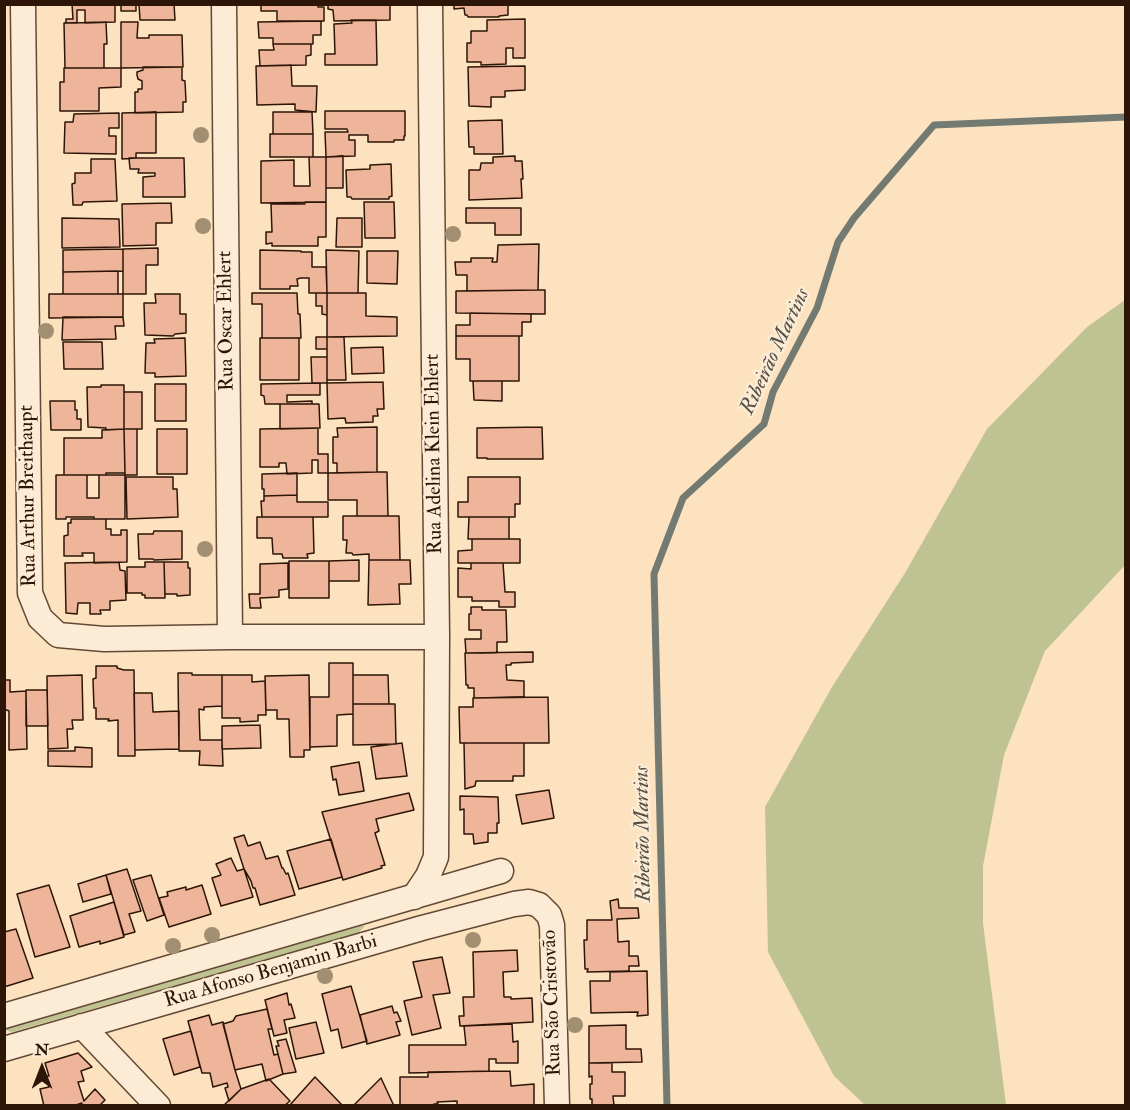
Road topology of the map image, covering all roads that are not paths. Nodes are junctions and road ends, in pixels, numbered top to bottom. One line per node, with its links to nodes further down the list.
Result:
1 (23, 4): 4 (street, Rua Arthur Breithaupt)
2 (224, 4): 4 (street, Rua Oscar Ehlert)
3 (430, 4): 5 (street, Rua Adelina Klein Ehlert)
4 (230, 637): 5 (street, Rua Arthur Breithaupt)
5 (437, 638): 7 (street, Rua Adelina Klein Ehlert)
6 (501, 871): 7 (street, Rua Afonso Benjamin Barbi)
7 (414, 897): 9 (street); 10 (street, Rua Afonso Benjamin Barbi)
8 (539, 905): 9 (street, Rua Afonso Benjamin Barbi); 14 (street, Rua São Cristovão)
9 (422, 928): 11 (street, Rua Afonso Benjamin Barbi)
10 (4, 1016)
11 (82, 1026): 12 (street, Rua Afonso Benjamin Barbi); 13 (street)
12 (4, 1048)
13 (158, 1106)
14 (557, 1106)

